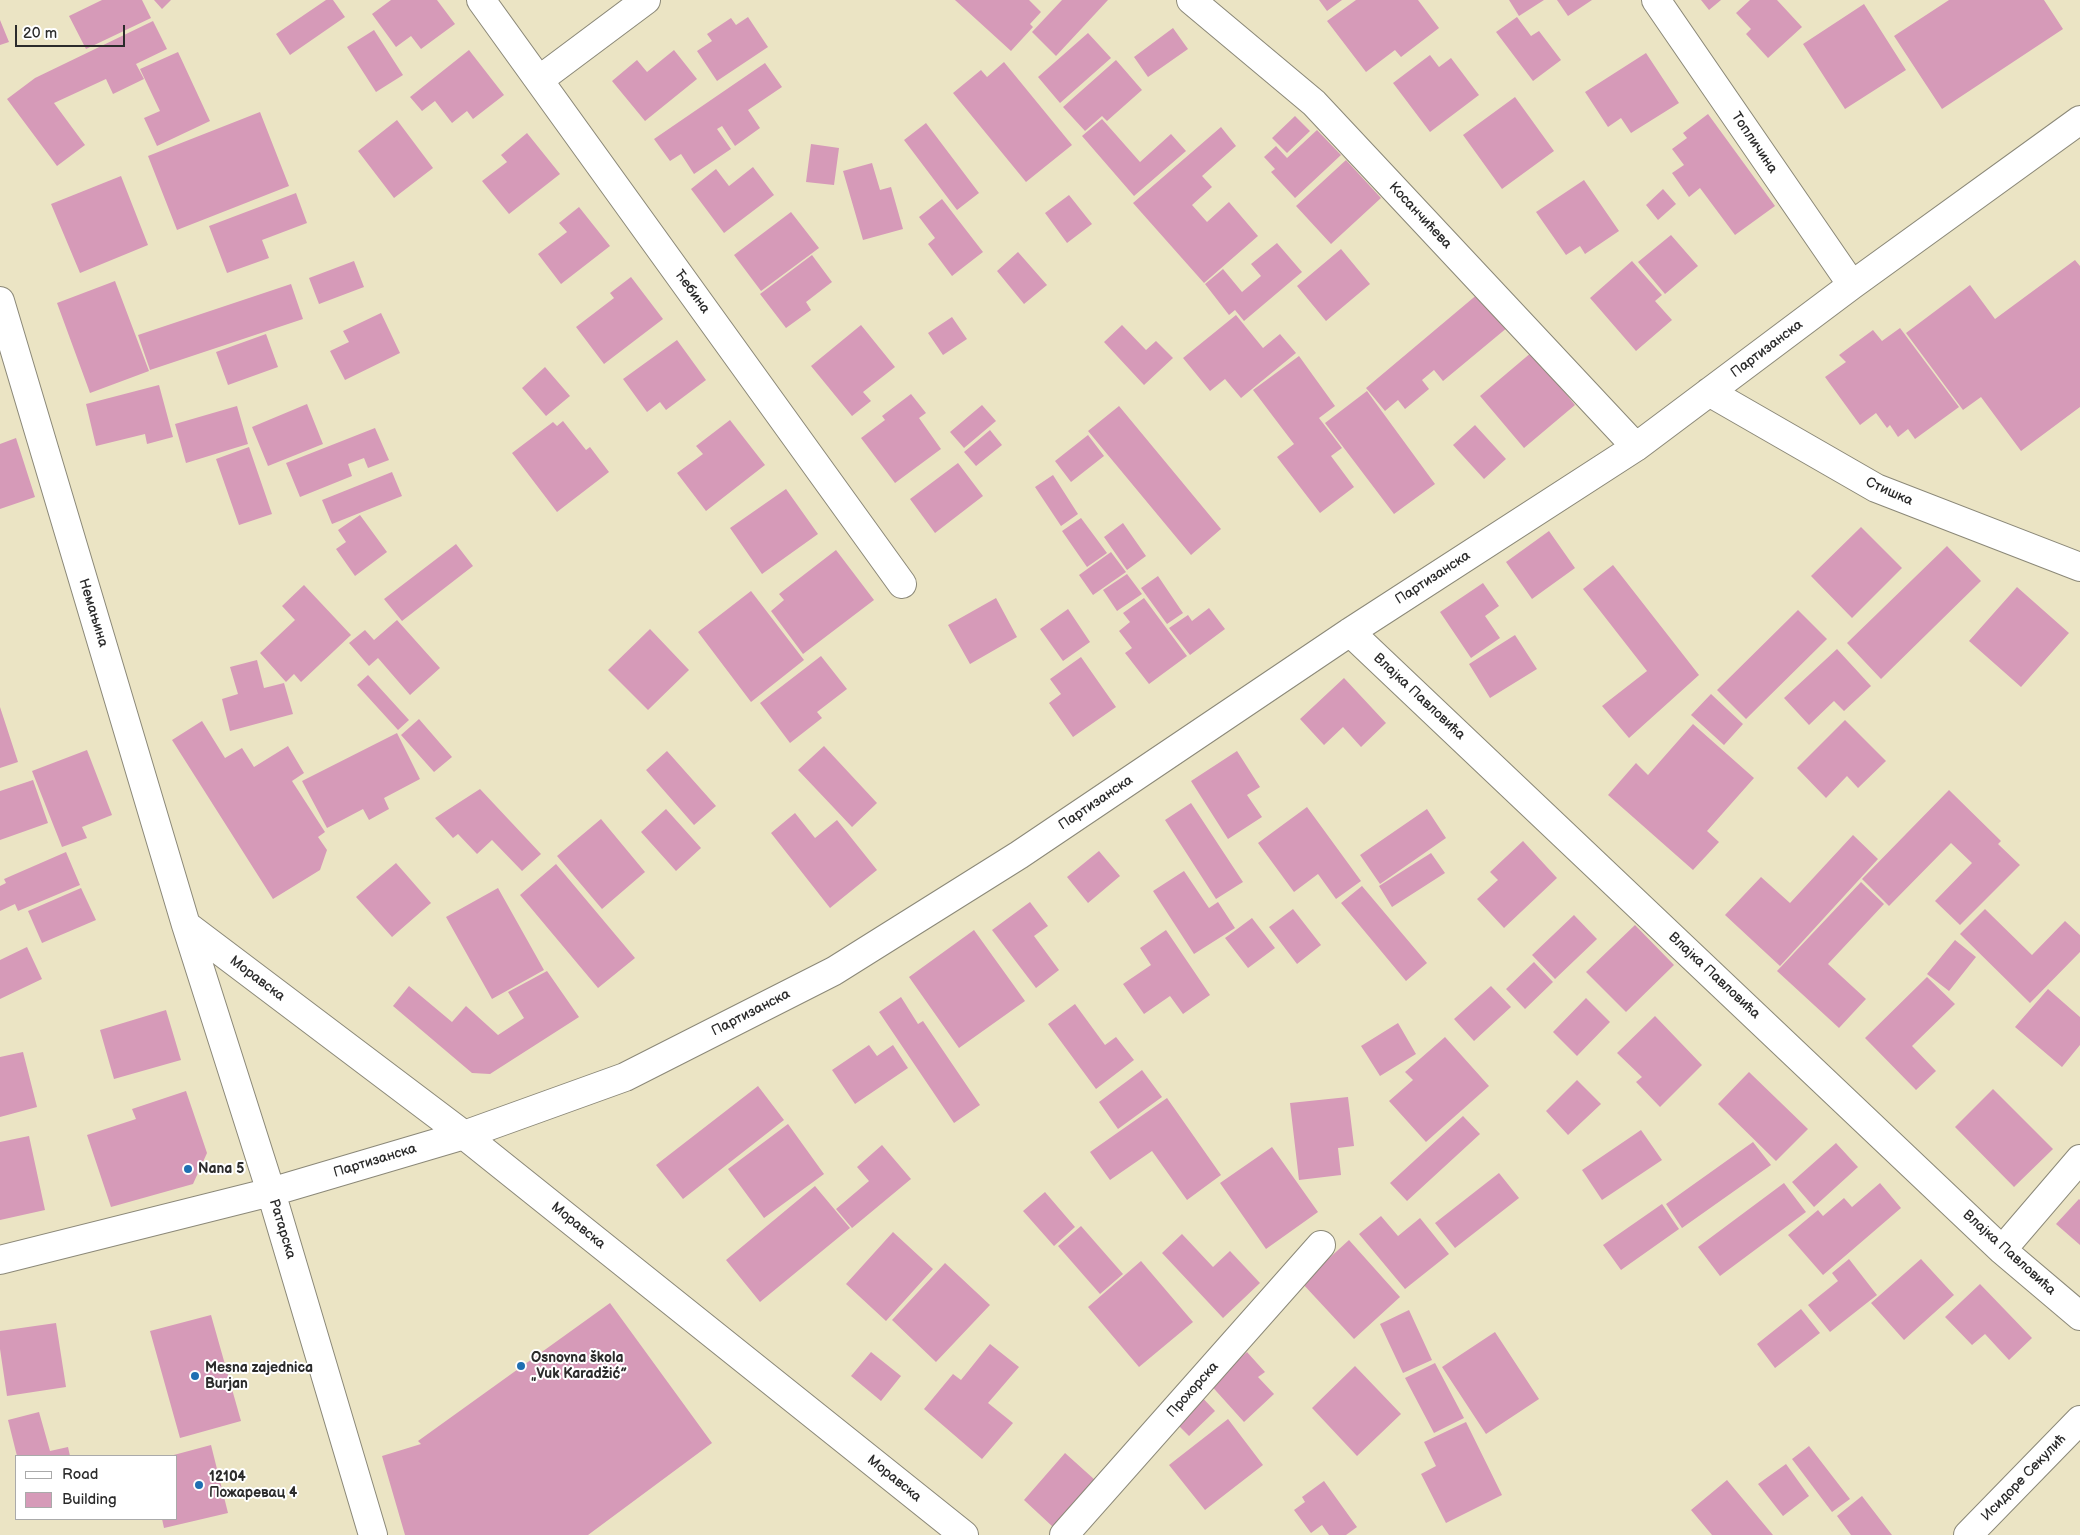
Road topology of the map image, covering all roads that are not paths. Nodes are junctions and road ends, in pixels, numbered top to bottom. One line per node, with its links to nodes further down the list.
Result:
1 (481, 0): 5 (street, Ћебина)
2 (646, 0): 5 (street)
3 (1191, 0): 10 (street, Косанчићева)
4 (1656, 0): 7 (street, Топличина)
5 (539, 80): 12 (street, Ћебина)
6 (2080, 120): 7 (street, Партизанска)
7 (1852, 285): 9 (street, Партизанска)
8 (0, 301): 14 (street, Немањина)
9 (1710, 392): 10 (street, Партизанска); 11 (street, Стишка)
10 (1636, 447): 13 (street, Партизанска)
11 (2080, 567)
12 (902, 584)
13 (1350, 632): 15 (street, Партизанска); 19 (street, Влајка Павловића)
14 (186, 925): 15 (street, Моравска); 17 (street, Ратарска)
15 (464, 1135): 17 (street, Партизанска); 24 (street, Моравска)
16 (2080, 1160): 19 (street)
17 (271, 1192): 20 (street, Партизанска); 23 (street, Ратарска)
18 (1322, 1245): 25 (street, Прохорска)
19 (2002, 1250): 21 (street, Влајка Павловића)
20 (0, 1260)
21 (2080, 1316)
22 (2080, 1420): 26 (street, Исидоре Секулић)
23 (372, 1535)
24 (964, 1535)
25 (1064, 1535)
26 (1968, 1535)

